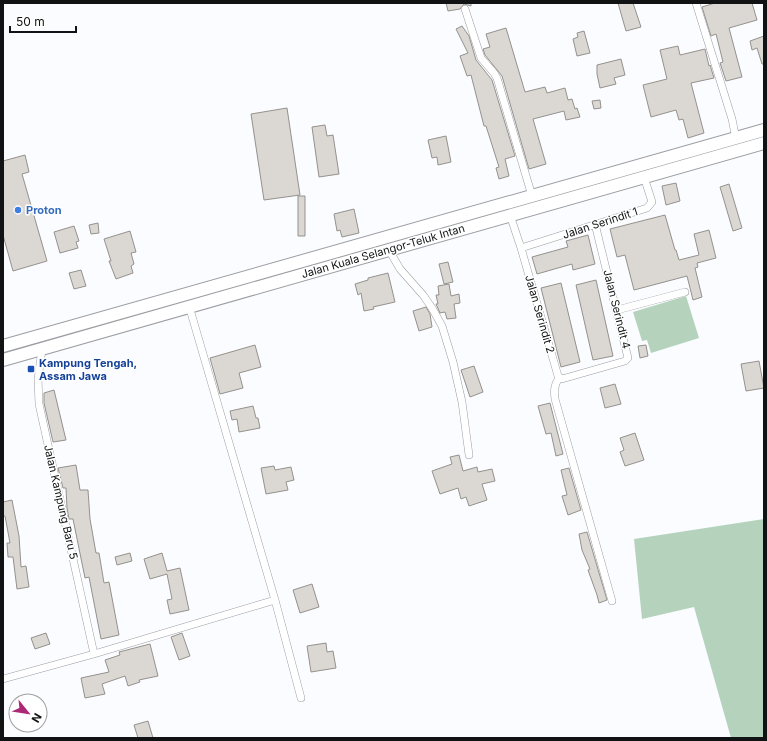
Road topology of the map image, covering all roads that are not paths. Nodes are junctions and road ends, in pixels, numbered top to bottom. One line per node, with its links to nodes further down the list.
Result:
1 (696, 3): 4 (street)
2 (465, 9): 7 (street)
3 (764, 130): 4 (highway, Jalan Kuala Selangor-Teluk Intan)
4 (736, 138): 7 (highway, Jalan Kuala Selangor-Teluk Intan)
5 (764, 143): 6 (highway, Jalan Kuala Selangor-Teluk Intan)
6 (644, 177): 8 (highway, Jalan Kuala Selangor-Teluk Intan); 9 (street, Jalan Serindit 1)
7 (532, 196): 15 (highway, Jalan Kuala Selangor-Teluk Intan)
8 (510, 215): 10 (street, Jalan Serindit 2); 11 (highway, Jalan Kuala Selangor-Teluk Intan)
9 (595, 224): 10 (street, Jalan Serindit 1); 14 (street, Jalan Serindit 4)
10 (521, 248): 18 (street, Jalan Serindit 2)
11 (389, 250): 13 (highway, Jalan Kuala Selangor-Teluk Intan); 19 (street)
12 (685, 292): 14 (street)
13 (189, 306): 16 (highway, Jalan Kuala Selangor-Teluk Intan); 20 (street)
14 (617, 310): 18 (street, Jalan Serindit 4)
15 (3, 346)
16 (42, 349): 17 (highway, Jalan Kuala Selangor-Teluk Intan); 22 (street, Jalan Kampung Baru 5)
17 (3, 360)
18 (559, 378): 21 (street)
19 (469, 455)
20 (275, 600): 22 (street); 24 (street)
21 (612, 601)
22 (94, 654): 23 (street)
23 (3, 679)
24 (301, 698)

